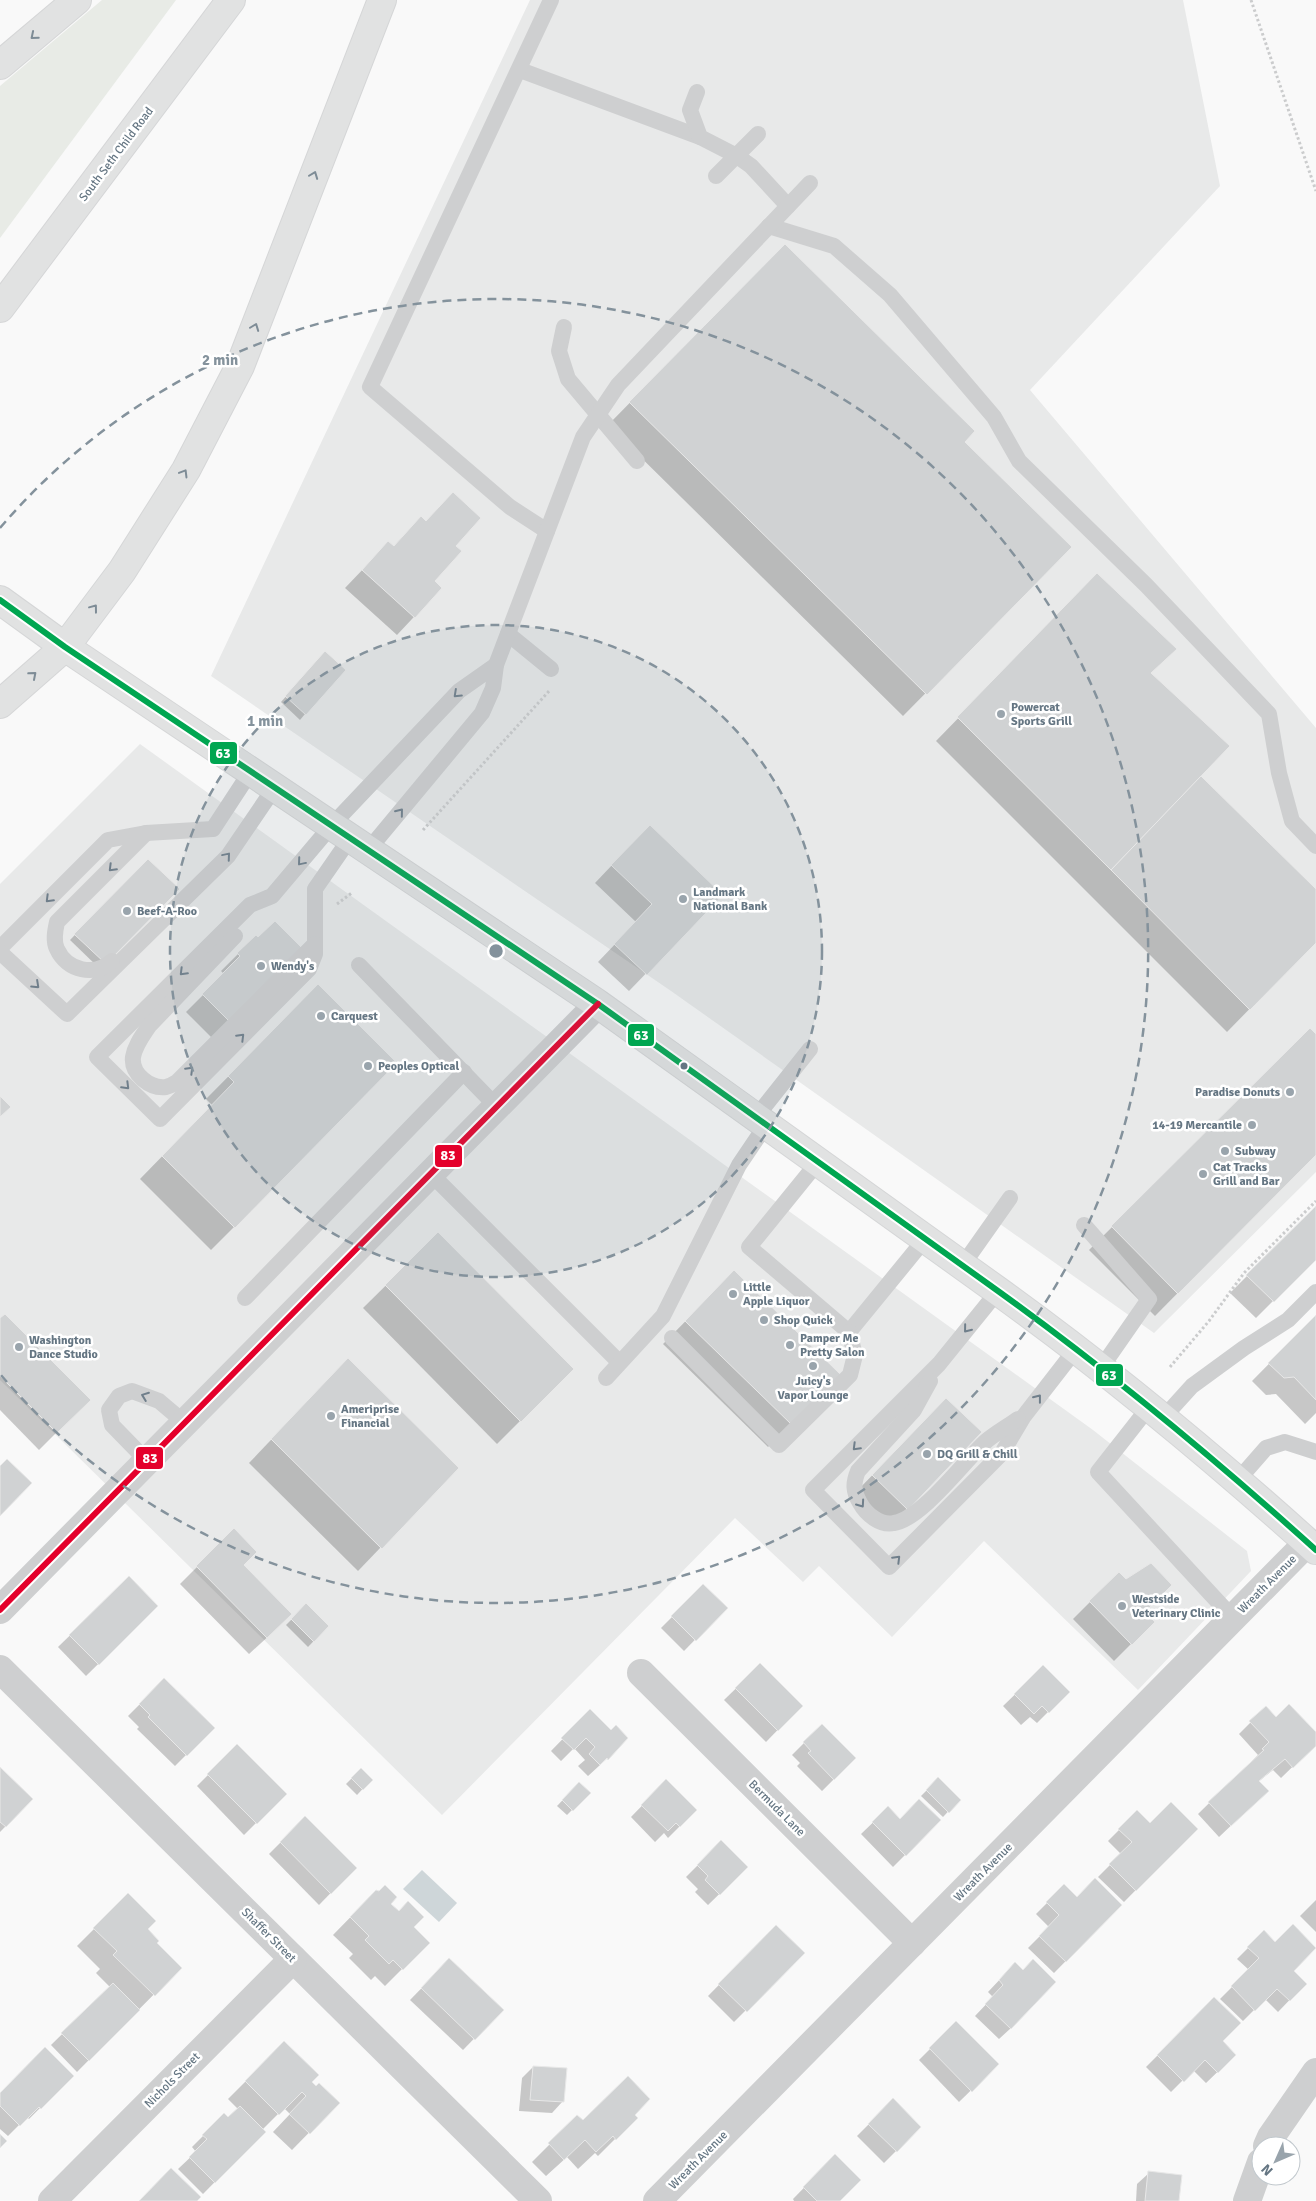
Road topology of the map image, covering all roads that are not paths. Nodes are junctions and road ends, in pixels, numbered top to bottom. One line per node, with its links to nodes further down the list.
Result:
1 (77, 0): 5 (main road, one-way to 5)
2 (231, 0): 15 (main road, South Seth Child Road)
3 (382, 0): 22 (main road, one-way to 3)
4 (551, 0): 6 (lane)
5 (0, 65)
6 (520, 70): 9 (lane); 19 (lane)
7 (697, 92): 9 (lane)
8 (758, 134): 10 (lane)
9 (700, 137): 10 (lane)
10 (737, 156): 11 (lane); 13 (lane)
11 (716, 176)
12 (810, 183): 13 (lane)
13 (788, 206): 14 (lane)
14 (769, 226): 17 (lane); 30 (lane)
15 (0, 308)
16 (564, 327): 17 (lane)
17 (599, 413): 18 (lane); 19 (lane)
18 (637, 461)
19 (548, 531): 21 (lane)
20 (0, 600): 22 (main road)
21 (508, 634): 23 (lane); 24 (lane)
22 (65, 647): 25 (main road, one-way to 22); 26 (main road)
23 (496, 665): 29 (lane, one-way to 29); 29 (lane, one-way to 23)
24 (553, 677)
25 (0, 704)
26 (251, 770): 27 (main road); 28 (lane)
27 (275, 787): 29 (main road); 31 (lane, one-way to 27)
28 (146, 833): 31 (lane, one-way to 31); 34 (lane, one-way to 34)
29 (351, 837): 32 (lane, one-way to 32); 33 (lane); 37 (main road)
30 (1316, 846)
31 (212, 872): 35 (lane, one-way to 31)
32 (272, 896): 33 (lane, one-way to 33); 33 (lane, one-way to 33)
33 (315, 944)
34 (0, 948)
35 (0, 952)
36 (359, 965): 39 (lane)
37 (598, 1004): 40 (street); 41 (main road)
38 (810, 1048): 41 (lane)
39 (464, 1072): 40 (lane); 50 (lane)
40 (498, 1107): 43 (street)
41 (761, 1121): 42 (main road); 54 (lane)
42 (818, 1162): 46 (main road); 51 (lane)
43 (431, 1174): 54 (lane); 60 (street)
44 (1010, 1198): 47 (lane)
45 (1084, 1225): 56 (lane)
46 (925, 1238): 47 (main road); 51 (lane)
47 (962, 1266): 48 (main road)
48 (998, 1291): 53 (main road); 55 (lane, one-way to 55)
49 (1316, 1292): 58 (lane)
50 (246, 1298)
51 (849, 1332): 52 (lane)
52 (672, 1338)
53 (1076, 1349): 56 (main road); 59 (lane, one-way to 53)
54 (619, 1362): 57 (lane)
55 (939, 1364): 59 (lane, one-way to 59); 59 (lane, one-way to 59)
56 (1101, 1368): 58 (main road)
57 (606, 1378)
58 (1156, 1412): 63 (main road); 66 (lane)
59 (1024, 1416)
60 (185, 1423): 62 (street); 62 (lane, one-way to 62)
61 (1316, 1452): 63 (lane)
62 (148, 1461): 65 (street)
63 (1238, 1480): 64 (main road)
64 (1312, 1546): 66 (street, Wreath Avenue)
65 (0, 1610)
66 (1233, 1618): 69 (street, Wreath Avenue)
67 (0, 1669): 70 (street, Shaffer Street)
68 (641, 1673): 69 (street, Bermuda Lane)
69 (912, 1943): 76 (street, Wreath Avenue)
70 (293, 1960): 74 (street, Nichols Street); 75 (street, Shaffer Street)
71 (1316, 2072): 72 (street)
72 (1271, 2136)
73 (1252, 2186): 77 (street)
74 (52, 2201)
75 (538, 2201)
76 (657, 2201)
77 (1246, 2201)

